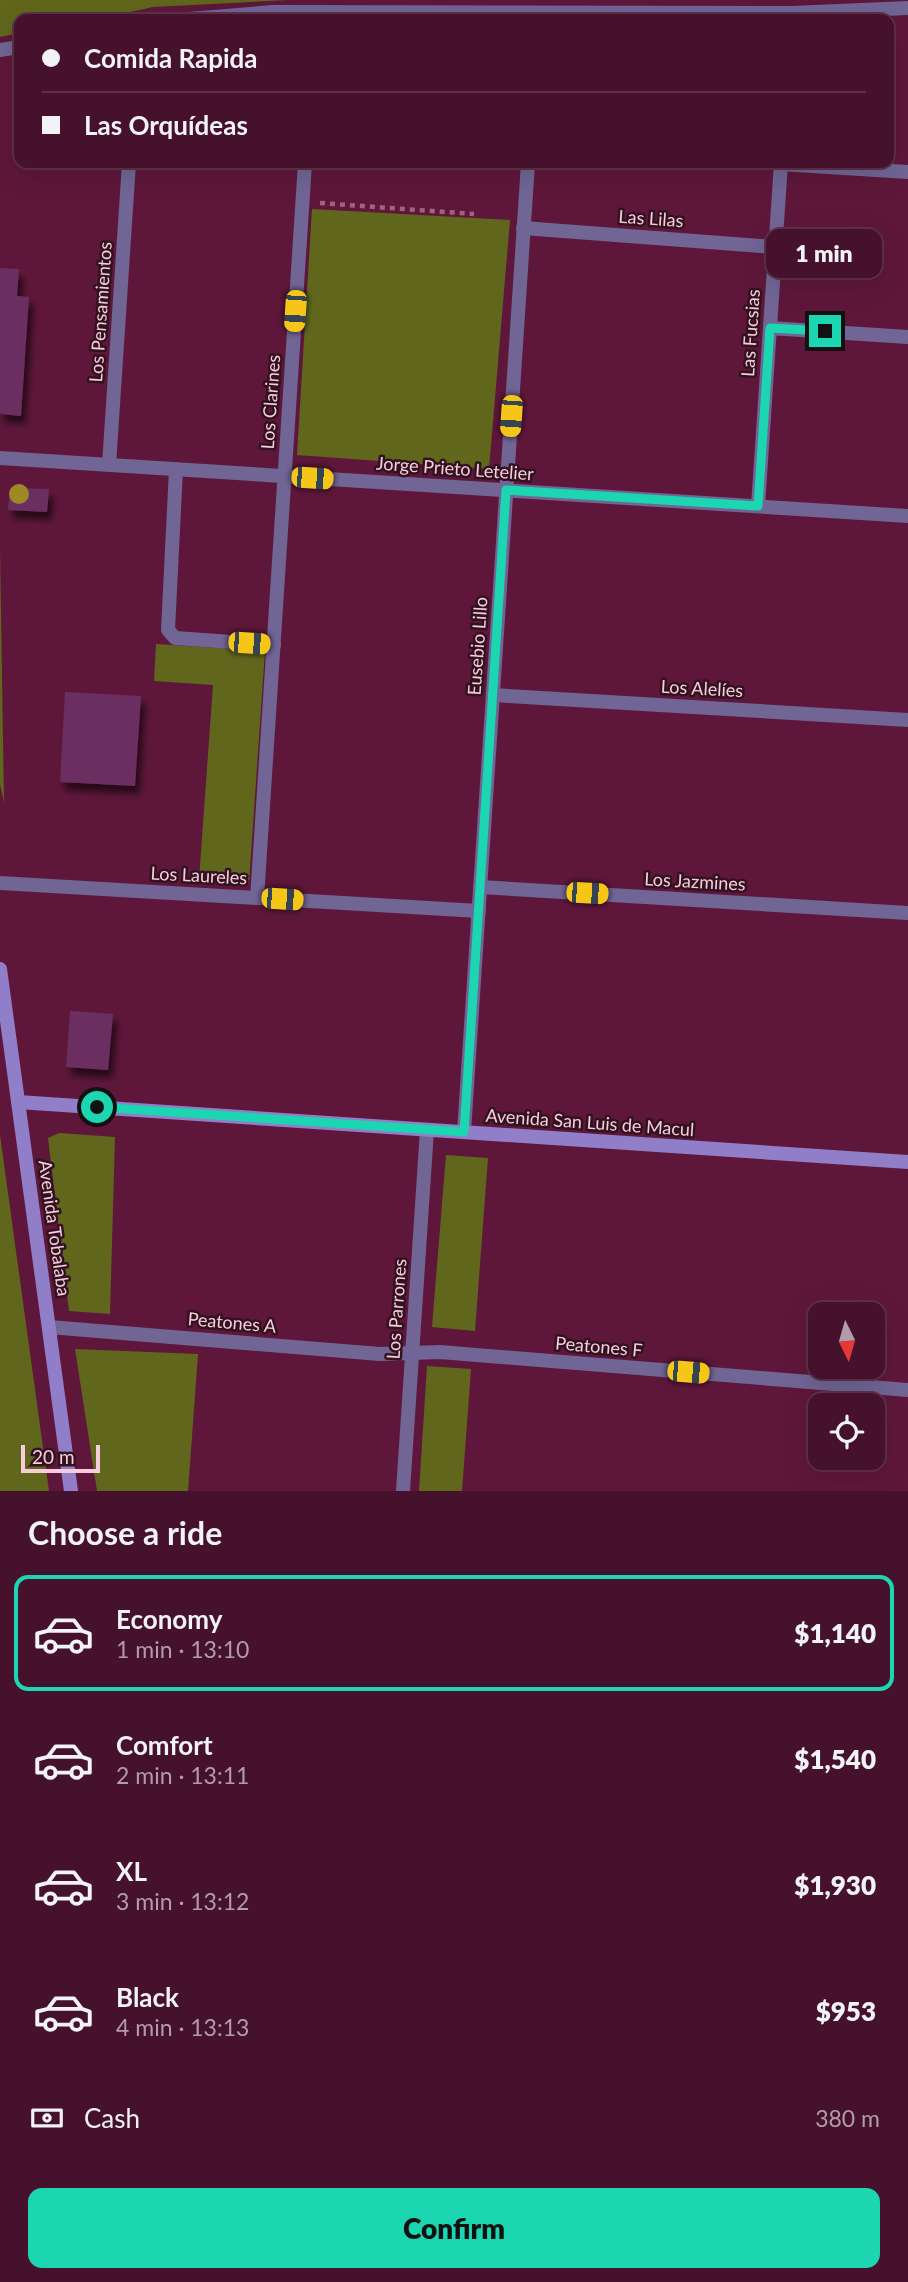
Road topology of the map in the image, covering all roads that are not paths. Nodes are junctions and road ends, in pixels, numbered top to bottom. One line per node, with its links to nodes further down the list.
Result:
1 (908, 8): 2 (street)
2 (820, 14)
3 (129, 168): 14 (street, Los Pensamientos)
4 (305, 168): 16 (street, Los Clarines)
5 (528, 168): 9 (street, Eusebio Lillo)
6 (781, 168): 10 (street, Las Fucsias)
7 (852, 168): 8 (street)
8 (908, 172)
9 (523, 228): 10 (street, Las Lilas); 17 (street, Eusebio Lillo)
10 (775, 247): 11 (street, Las Fucsias)
11 (770, 328): 12 (street); 18 (street, Las Fucsias)
12 (908, 337)
13 (0, 458): 14 (street, Jorge Prieto Letelier)
14 (109, 465): 15 (street, Jorge Prieto Letelier)
15 (176, 469): 16 (street, Jorge Prieto Letelier); 20 (street)
16 (284, 476): 17 (street, Jorge Prieto Letelier); 20 (street, Los Clarines)
17 (506, 490): 18 (street, Jorge Prieto Letelier); 21 (street, Eusebio Lillo)
18 (758, 506): 19 (street, Jorge Prieto Letelier)
19 (908, 516)
20 (274, 645): 25 (street, Los Clarines)
21 (493, 695): 22 (street, Los Alelíes); 24 (street, Eusebio Lillo)
22 (908, 720)
23 (0, 883): 25 (street, Los Laureles)
24 (480, 887): 26 (street, Eusebio Lillo); 27 (street, Los Jazmines)
25 (257, 898): 26 (street, Los Laureles)
26 (479, 911): 31 (street, Eusebio Lillo)
27 (908, 913)
28 (0, 969): 29 (street, Avenida Tobalaba)
29 (18, 1102): 30 (street, Avenida San Luis de Macul); 33 (street, Avenida Tobalaba)
30 (427, 1130): 31 (street, Avenida San Luis de Macul); 34 (street, Los Parrones)
31 (464, 1132): 32 (street, Avenida San Luis de Macul)
32 (908, 1162)
33 (49, 1326): 34 (street, Peatones A); 36 (street, Avenida Tobalaba)
34 (412, 1353): 35 (street, Peatones F); 37 (street, Los Parrones)
35 (908, 1390)
36 (71, 1491)
37 (403, 1491)

